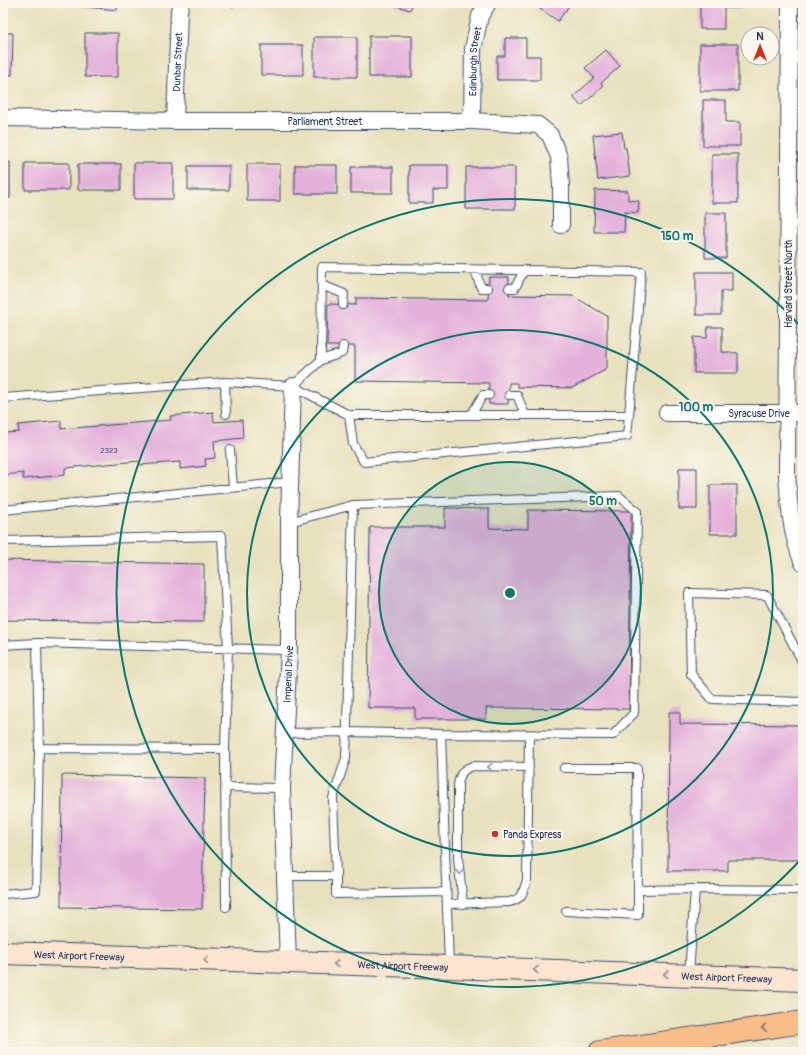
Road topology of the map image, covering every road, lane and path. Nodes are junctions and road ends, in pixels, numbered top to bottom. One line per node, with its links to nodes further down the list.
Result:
1 (181, 3): 5 (street, Dunbar Street)
2 (488, 3): 6 (street, Edinburgh Street)
3 (790, 3): 7 (street, Harvard Street North)
4 (3, 118): 5 (street, Parliament Street)
5 (175, 121): 6 (street, Parliament Street)
6 (472, 121): 8 (street, Parliament Street)
7 (796, 184): 23 (street, Harvard Street North)
8 (561, 225)
9 (474, 270): 10 (lane); 11 (lane); 12 (lane)
10 (524, 270): 13 (lane); 29 (lane)
11 (322, 286): 14 (lane); 16 (lane)
12 (488, 288)
13 (510, 288)
14 (343, 305)
15 (343, 346): 16 (lane)
16 (321, 360): 18 (lane)
17 (225, 382): 18 (lane); 21 (lane); 25 (lane)
18 (293, 386): 26 (lane); 31 (street, Imperial Drive)
19 (489, 395): 27 (lane)
20 (509, 395): 28 (lane)
21 (3, 398)
22 (667, 413): 23 (street, Syracuse Drive)
23 (787, 413): 24 (street, Syracuse Drive); 37 (street, Harvard Street North)
24 (803, 413)
25 (226, 414)
26 (349, 415): 27 (lane); 29 (lane)
27 (471, 415): 28 (lane)
28 (525, 415): 29 (lane)
29 (629, 416)
30 (230, 450): 32 (lane)
31 (291, 482): 32 (lane); 35 (street, Imperial Drive)
32 (233, 488): 34 (lane)
33 (353, 505): 35 (lane); 44 (lane); 47 (lane)
34 (3, 510)
35 (289, 522): 41 (street, Imperial Drive)
36 (3, 541): 40 (lane)
37 (803, 563)
38 (37, 643): 39 (lane); 40 (lane); 48 (lane)
39 (3, 645)
40 (228, 648): 41 (lane); 49 (lane)
41 (290, 650): 45 (street, Imperial Drive)
42 (803, 663): 43 (lane)
43 (803, 702)
44 (348, 732): 45 (lane); 46 (lane); 55 (lane)
45 (286, 733): 53 (street, Imperial Drive)
46 (441, 734): 47 (lane); 59 (lane)
47 (529, 735): 50 (lane)
48 (39, 748): 49 (lane); 60 (lane)
49 (225, 749): 52 (lane)
50 (529, 767): 62 (lane); 62 (lane, one-way to 62)
51 (564, 768): 57 (lane)
52 (226, 787): 53 (lane); 63 (lane)
53 (282, 788): 54 (street, Imperial Drive)
54 (285, 876): 55 (lane); 66 (street, Imperial Drive)
55 (336, 876): 59 (lane)
56 (695, 889): 57 (lane); 58 (lane); 68 (lane)
57 (638, 890): 64 (lane)
58 (803, 890)
59 (446, 892): 61 (lane)
60 (3, 894)
61 (447, 904): 62 (lane); 67 (lane)
62 (463, 904)
63 (226, 908)
64 (566, 911)
65 (3, 953): 66 (main road, West Airport Freeway, one-way to 65)
66 (288, 963): 67 (main road, West Airport Freeway, one-way to 66)
67 (449, 967): 68 (main road, West Airport Freeway, one-way to 67)
68 (689, 975): 69 (main road, West Airport Freeway)
69 (803, 980)
70 (803, 1022): 71 (highway, one-way to 71)
71 (600, 1052)

